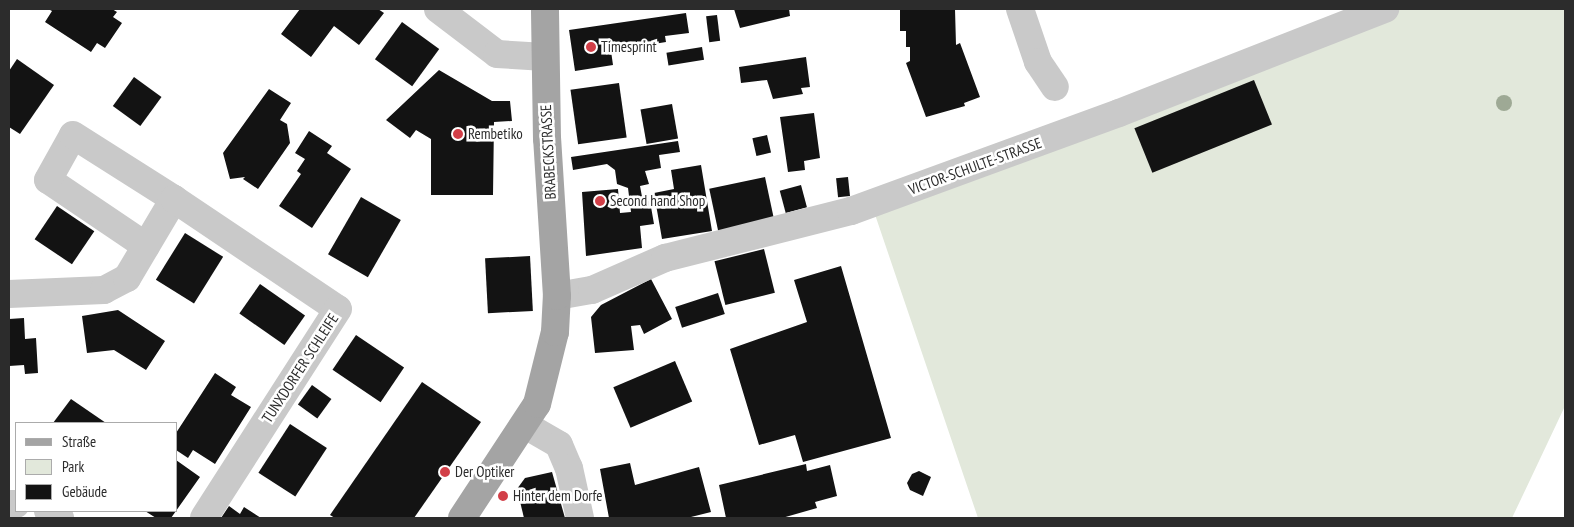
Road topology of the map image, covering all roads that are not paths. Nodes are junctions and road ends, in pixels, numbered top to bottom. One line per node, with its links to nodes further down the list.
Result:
1 (438, 9): 5 (street)
2 (545, 9): 5 (main road, BRABECKSTRASSE)
3 (1020, 9): 6 (street)
4 (1385, 9): 10 (street, VICTOR-SCHULTE-STRASSE)
5 (544, 57): 10 (main road, BRABECKSTRASSE)
6 (1055, 87)
7 (174, 199): 8 (street); 8 (street, TUNXDORFER SCHLEIFE); 12 (street, TUNXDORFER SCHLEIFE)
8 (146, 246): 9 (street)
9 (9, 294)
10 (557, 296): 11 (main road)
11 (526, 425): 13 (main road); 14 (street)
12 (204, 518)
13 (462, 518)
14 (580, 518)

